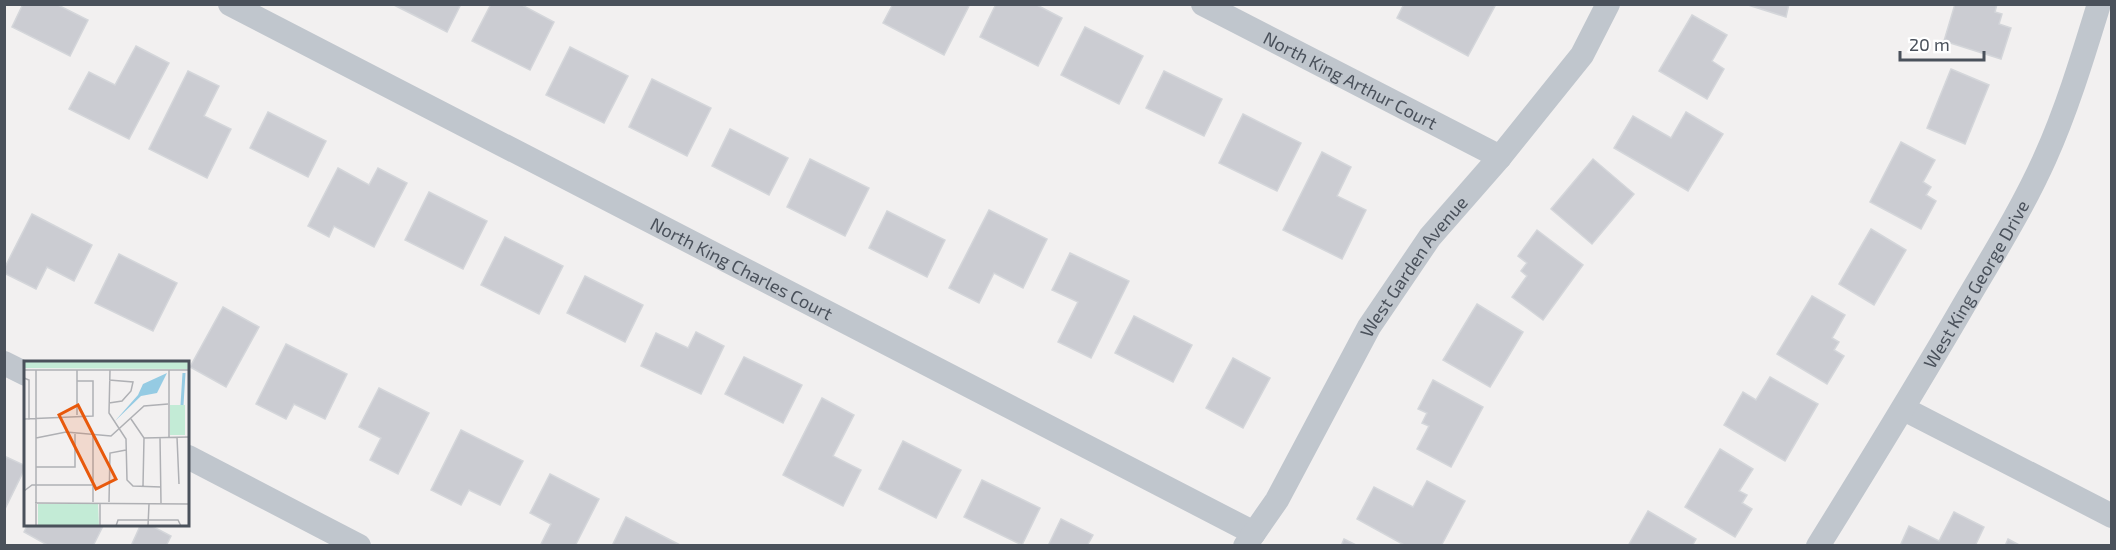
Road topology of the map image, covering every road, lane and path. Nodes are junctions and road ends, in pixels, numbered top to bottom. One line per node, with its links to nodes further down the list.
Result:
1 (230, 4): 11 (street, North King Charles Court)
2 (1203, 4): 5 (street, North King Arthur Court)
3 (1608, 4): 5 (street, West Garden Avenue)
4 (2099, 4): 8 (street, West King George Drive)
5 (1500, 157): 11 (street, West Garden Avenue)
6 (4, 363): 7 (street)
7 (24, 373)
8 (1904, 410): 10 (street); 13 (street, West King George Drive)
9 (189, 458): 12 (street)
10 (2112, 516)
11 (1250, 539)
12 (359, 546)
13 (1818, 546)

